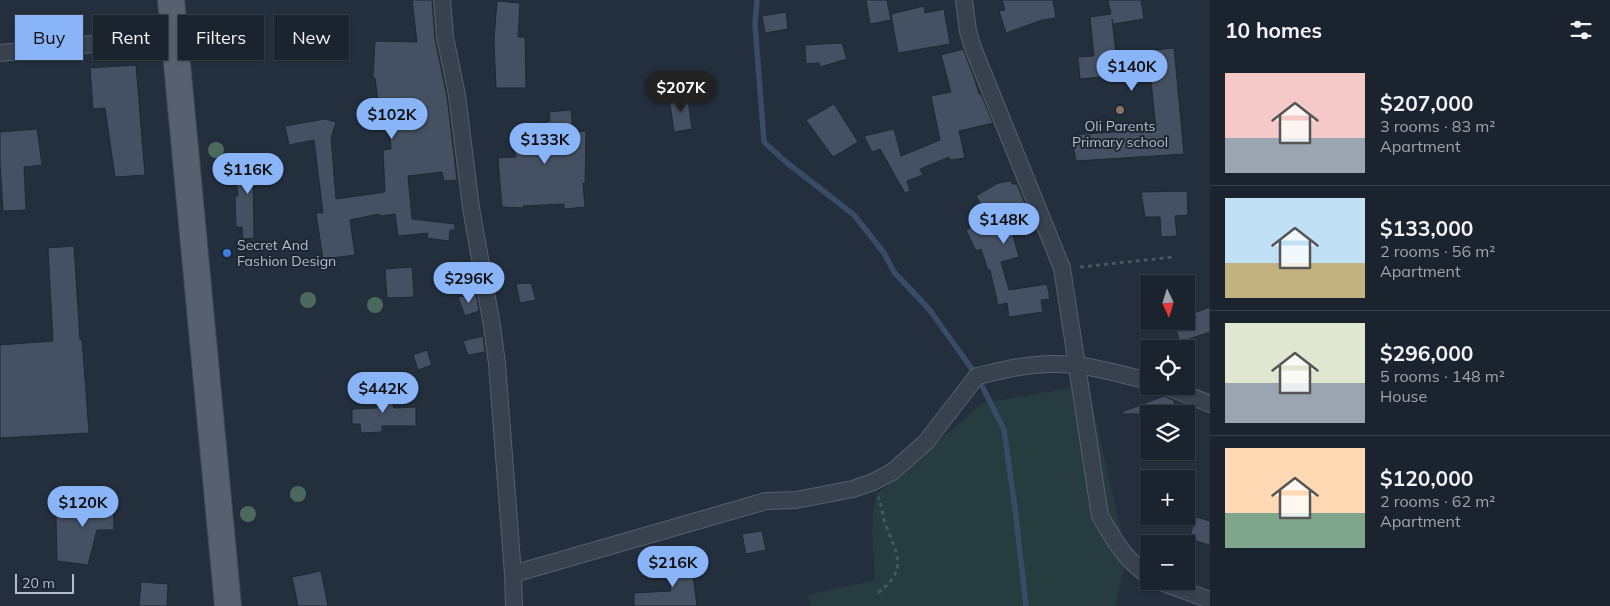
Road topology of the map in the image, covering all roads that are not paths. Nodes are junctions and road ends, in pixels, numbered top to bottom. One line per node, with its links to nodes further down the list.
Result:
1 (171, 0): 4 (main road)
2 (442, 0): 11 (street)
3 (964, 0): 6 (street)
4 (174, 36): 5 (street); 14 (main road)
5 (0, 53)
6 (1077, 366): 7 (street); 10 (street); 11 (street)
7 (1140, 379)
8 (1188, 395): 9 (street)
9 (1210, 404)
10 (1140, 570)
11 (513, 574): 15 (street)
12 (1179, 590): 13 (street)
13 (1210, 600)
14 (228, 606)
15 (514, 606)

